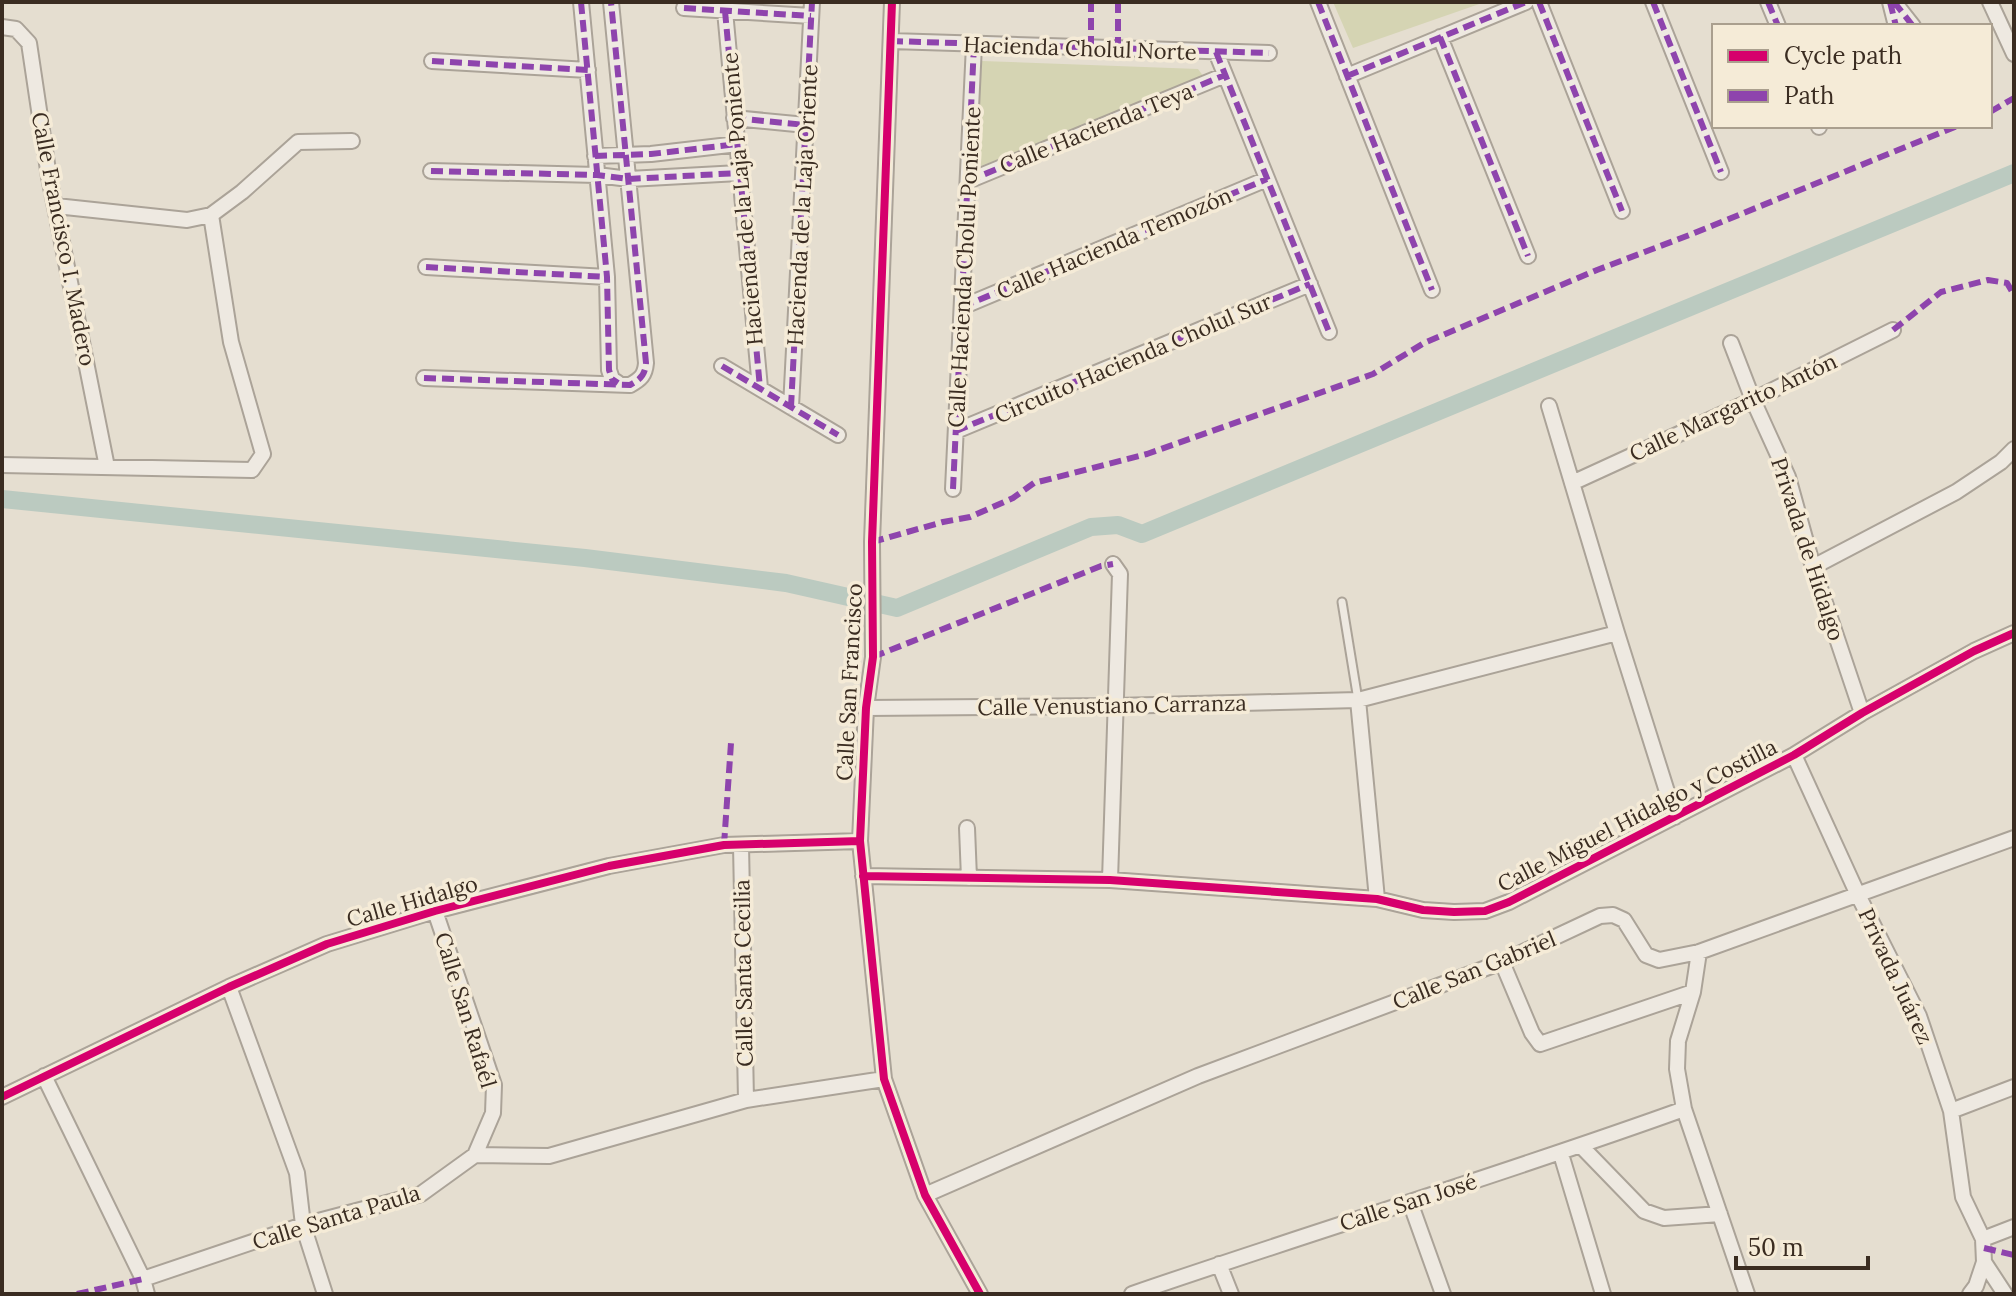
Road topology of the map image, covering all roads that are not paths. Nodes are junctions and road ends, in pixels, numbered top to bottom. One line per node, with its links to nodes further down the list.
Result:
1 (581, 2): 26 (street)
2 (611, 2): 33 (street)
3 (892, 2): 20 (street, Calle San Francisco)
4 (1318, 2): 28 (street)
5 (1526, 2): 19 (street)
6 (1539, 2): 43 (street)
7 (1653, 2): 36 (street)
8 (1768, 2): 14 (street)
9 (1892, 2): 15 (street); 16 (street)
10 (1990, 2): 17 (street)
11 (684, 8): 13 (street)
12 (812, 9): 13 (street); 30 (street, Hacienda de la Laja Oriente)
13 (725, 11): 29 (street, Hacienda de la Laja Poniente)
14 (1777, 24)
15 (1896, 24)
16 (1911, 24)
17 (2008, 24): 24 (street)
18 (2, 27): 42 (street, Calle Francisco I. Madero)
19 (1440, 37): 28 (street); 45 (street)
20 (891, 41): 21 (street, Hacienda Cholul Norte); 75 (street, Calle San Francisco)
21 (974, 45): 22 (street, Hacienda Cholul Norte); 41 (street, Calle Hacienda Cholul Poniente)
22 (1216, 52): 23 (street, Hacienda Cholul Norte); 27 (street)
23 (1269, 53)
24 (2014, 54)
25 (432, 61): 26 (street)
26 (588, 70): 34 (street)
27 (1225, 75): 40 (street); 41 (street, Calle Hacienda Teya)
28 (1347, 76): 49 (street)
29 (734, 118): 30 (street); 32 (street, Hacienda de la Laja Poniente)
30 (806, 125): 60 (street, Hacienda de la Laja Oriente)
31 (352, 141): 44 (street)
32 (738, 144): 33 (street); 37 (street, Hacienda de la Laja Poniente)
33 (627, 155): 34 (street); 39 (street)
34 (595, 156): 38 (street)
35 (431, 171): 38 (street)
36 (1721, 172)
37 (739, 173): 39 (street); 57 (street, Hacienda de la Laja Poniente)
38 (597, 175): 39 (street); 47 (street)
39 (629, 179): 56 (street)
40 (1267, 179): 48 (street); 50 (street, Calle Hacienda Temozón)
41 (968, 181): 50 (street, Calle Hacienda Cholul Poniente)
42 (56, 206): 44 (street); 65 (street, Calle Francisco I. Madero)
43 (1622, 211)
44 (211, 215): 65 (street)
45 (1528, 256)
46 (426, 267): 47 (street)
47 (607, 277): 56 (street)
48 (1310, 284): 52 (street); 61 (street, Circuito Hacienda Cholul Sur)
49 (1432, 290)
50 (962, 307): 61 (street, Calle Hacienda Cholul Poniente)
51 (1893, 330): 58 (street, Calle Margarito Antón)
52 (1329, 332)
53 (1731, 343): 58 (street, Privada de Hidalgo)
54 (722, 366): 57 (street)
55 (424, 378): 56 (street)
56 (618, 383)
57 (760, 388): 60 (street)
58 (1753, 400): 66 (street, Calle Margarito Antón); 69 (street, Privada de Hidalgo)
59 (1549, 406): 66 (street)
60 (791, 407): 62 (street)
61 (956, 431): 67 (street, Calle Hacienda Cholul Poniente)
62 (838, 435)
63 (2014, 449): 69 (street)
64 (2, 465): 65 (street)
65 (107, 467)
66 (1572, 483): 71 (street)
67 (953, 489)
68 (1113, 564): 74 (street)
69 (1813, 567): 76 (street, Privada de Hidalgo)
70 (1342, 602): 73 (lane)
71 (1617, 633): 73 (street, Calle Venustiano Carranza); 78 (street)
72 (2014, 633): 76 (street, Calle Miguel Hidalgo y Costilla)
73 (1358, 700): 74 (street, Calle Venustiano Carranza); 87 (street)
74 (1115, 706): 75 (street, Calle Venustiano Carranza); 85 (street)
75 (866, 708): 81 (street, Calle San Francisco)
76 (1862, 713): 77 (street, Calle Miguel Hidalgo y Costilla)
77 (1794, 755): 78 (street, Calle Miguel Hidalgo y Costilla); 86 (street, Privada Juárez)
78 (1675, 817): 87 (street, Calle Miguel Hidalgo y Costilla)
79 (967, 828): 84 (street)
80 (2014, 838): 86 (street, Calle San Gabriel)
81 (860, 841): 82 (street, Calle Hidalgo); 83 (street, Calle San Francisco)
82 (741, 845): 88 (street, Calle Hidalgo); 97 (street, Calle Santa Cecilia)
83 (863, 876): 84 (street, Calle Miguel Hidalgo y Costilla); 94 (street, Calle San Francisco)
84 (969, 878): 85 (street, Calle Miguel Hidalgo y Costilla)
85 (1110, 880): 87 (street, Calle Miguel Hidalgo y Costilla)
86 (1858, 895): 89 (street, Calle San Gabriel); 99 (street, Privada Juárez)
87 (1377, 899)
88 (435, 911): 91 (street, Calle Hidalgo); 102 (street, Calle San Rafaél)
89 (1699, 952): 90 (street, Calle San Gabriel); 92 (street)
90 (1502, 962): 92 (street); 103 (street, Calle San Gabriel)
91 (229, 987): 93 (street, Calle Hidalgo); 106 (street)
92 (1693, 992): 98 (street)
93 (44, 1076): 96 (street, Calle Hidalgo); 111 (street, Calle Santa Paula)
94 (884, 1079): 97 (street); 103 (street, Calle San Francisco)
95 (2014, 1087): 99 (street)
96 (2, 1097)
97 (746, 1100): 102 (street)
98 (1684, 1109): 100 (street, Calle San José); 105 (street)
99 (1951, 1111): 108 (street, Privada Juárez)
100 (1581, 1146): 101 (street, Calle San José); 105 (street)
101 (1561, 1154): 104 (street, Calle San José); 117 (street)
102 (475, 1155): 106 (street, Calle Santa Paula)
103 (925, 1195): 113 (street, Calle San Francisco)
104 (1410, 1202): 110 (street, Calle San José); 116 (street)
105 (1720, 1214): 118 (street)
106 (303, 1225): 111 (street, Calle Santa Paula); 112 (street)
107 (2014, 1227): 108 (street)
108 (1983, 1239): 109 (street, Privada Juárez)
109 (1984, 1262): 119 (street); 120 (street)
110 (1219, 1264): 114 (street, Calle San José); 115 (street)
111 (145, 1287)
112 (325, 1294)
113 (980, 1294)
114 (1132, 1294)
115 (1231, 1294)
116 (1443, 1294)
117 (1603, 1294)
118 (1747, 1294)
119 (1970, 1294)
120 (2005, 1294)

